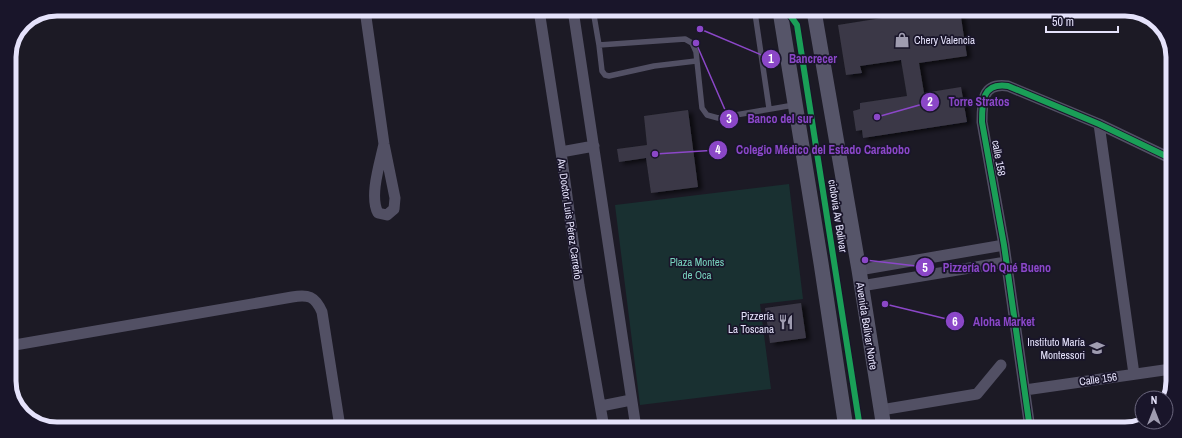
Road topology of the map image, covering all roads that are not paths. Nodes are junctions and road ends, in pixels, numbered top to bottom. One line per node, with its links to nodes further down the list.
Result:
1 (366, 16): 13 (street)
2 (540, 16): 15 (street, Av. Doctor Luis Pérez Carreño)
3 (574, 16): 14 (street)
4 (594, 16): 8 (lane)
5 (755, 16): 11 (lane)
6 (781, 16): 10 (main road)
7 (816, 16): 19 (main road, Avenida Bolívar Norte)
8 (599, 45): 9 (lane); 9 (lane)
9 (696, 62): 11 (lane)
10 (796, 105): 11 (lane); 32 (main road)
11 (769, 108)
12 (1099, 124): 16 (street, calle 158); 17 (street, calle 158); 24 (street)
13 (384, 144): 13 (street)
14 (594, 146): 15 (street); 26 (street)
15 (561, 152): 27 (street, Av. Doctor Luis Pérez Carreño)
16 (1166, 156)
17 (1004, 245): 18 (street, calle 158); 19 (street)
18 (1006, 262): 20 (street); 25 (street, calle 158)
19 (859, 270): 20 (main road, Avenida Bolívar Norte)
20 (861, 286): 28 (main road, Avenida Bolívar Norte)
21 (16, 345): 29 (street)
22 (1001, 365): 28 (street)
23 (1166, 370): 24 (street, Calle 156)
24 (1134, 374): 25 (street, Calle 156)
25 (1025, 390): 34 (street, calle 158)
26 (631, 400): 27 (street); 31 (street)
27 (601, 406): 30 (street, Av. Doctor Luis Pérez Carreño)
28 (881, 410): 33 (main road, Avenida Bolívar Norte)
29 (339, 422)
30 (603, 422)
31 (635, 422)
32 (845, 422)
33 (883, 422)
34 (1029, 422)

